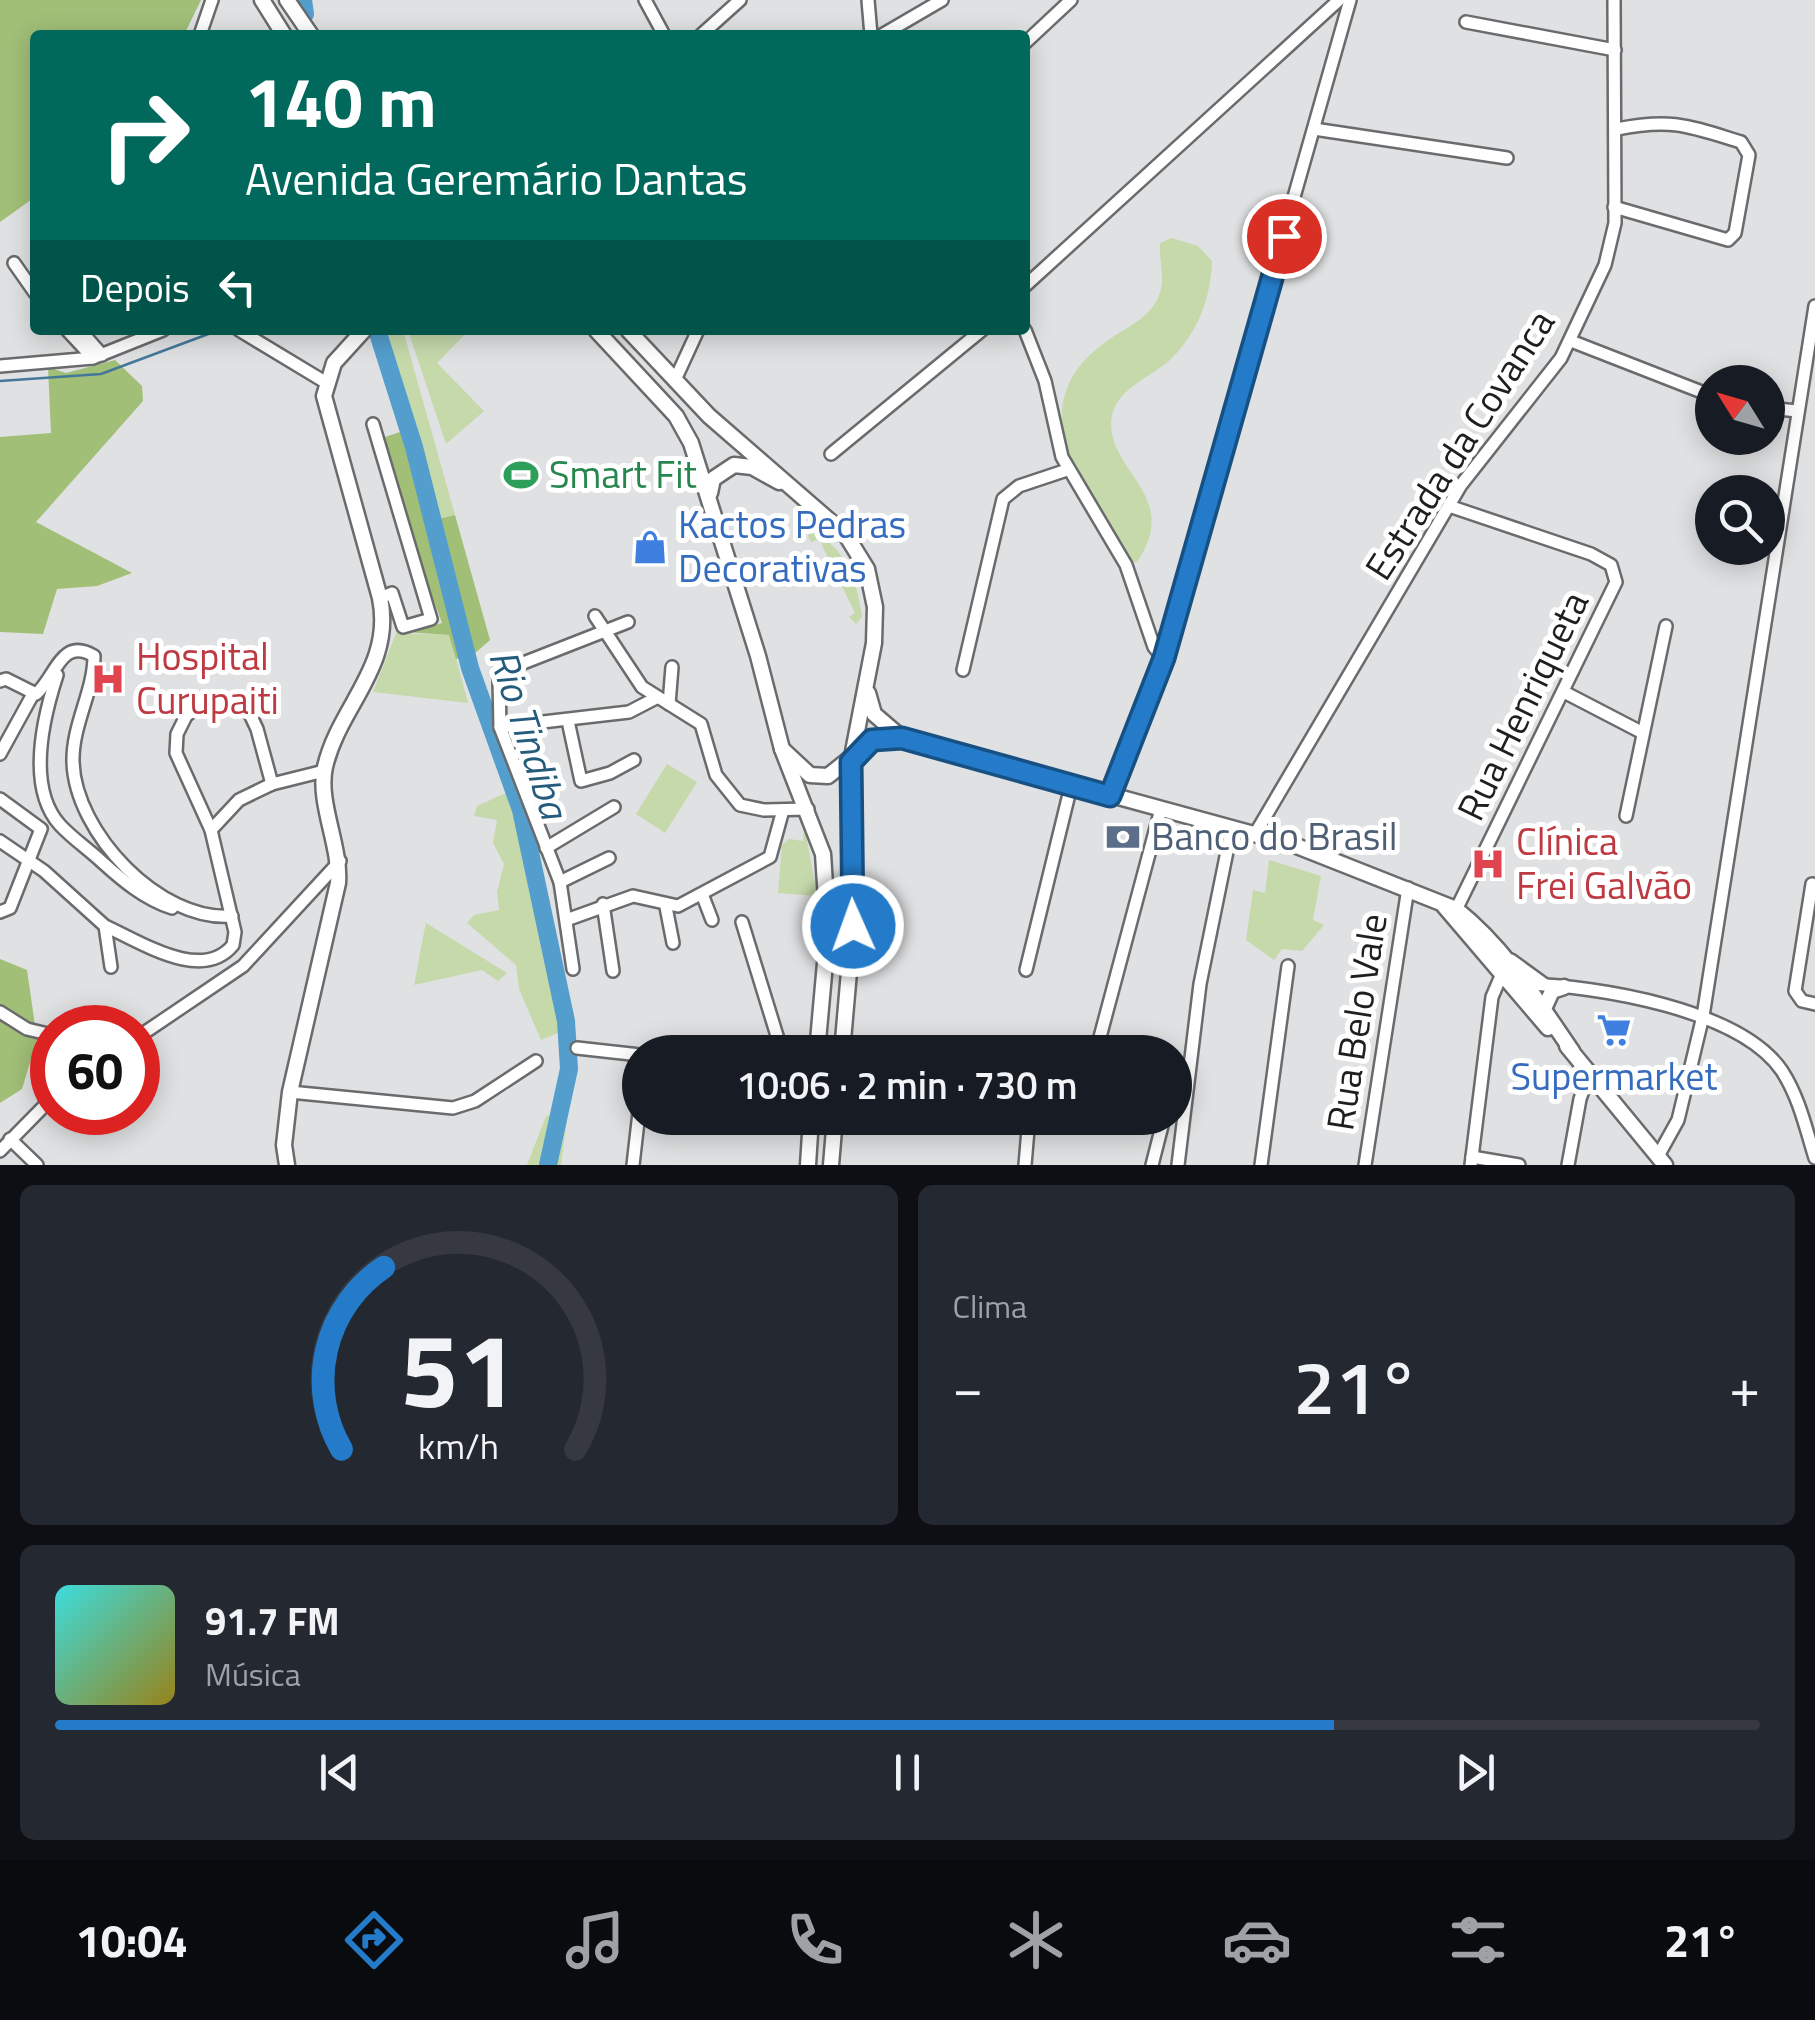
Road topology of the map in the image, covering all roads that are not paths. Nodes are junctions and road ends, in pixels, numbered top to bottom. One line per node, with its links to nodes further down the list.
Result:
1 (212, 0): 13 (street)
2 (262, 0): 14 (main road)
3 (287, 0): 15 (main road)
4 (646, 0): 16 (street)
5 (740, 0): 17 (street)
6 (868, 0): 18 (street)
7 (942, 0): 19 (street)
8 (1071, 0): 20 (street)
9 (1339, 0): 27 (street)
10 (1350, 0): 22 (street)
11 (1614, 0): 21 (street, Estrada da Covanca)
12 (1466, 22): 21 (street)
13 (202, 30)
14 (281, 30)
15 (308, 30)
16 (661, 30)
17 (707, 30)
18 (871, 30)
19 (891, 30)
20 (1030, 38)
21 (1615, 50): 23 (street, Estrada da Covanca)
22 (1314, 129): 24 (street); 60 (street)
23 (1617, 129): 25 (street, Estrada da Covanca); 25 (street)
24 (1507, 158)
25 (1614, 207): 40 (street, Estrada da Covanca)
26 (14, 262): 28 (street)
27 (1030, 281)
28 (30, 286)
29 (1815, 306): 47 (street)
30 (74, 335): 41 (street)
31 (150, 335): 41 (street)
32 (247, 335): 44 (street)
33 (359, 335): 44 (main road)
34 (601, 335): 51 (main road)
35 (633, 335): 43 (main road)
36 (696, 335): 43 (street)
37 (976, 335): 49 (street)
38 (1027, 335): 50 (street)
39 (91, 336): 41 (street)
40 (1570, 341): 45 (street); 53 (street, Estrada da Covanca)
41 (98, 356): 42 (street)
42 (0, 366)
43 (674, 380): 52 (main road)
44 (326, 382): 54 (main road)
45 (1695, 389)
46 (1785, 410): 47 (street)
47 (1797, 412): 123 (street)
48 (373, 424): 54 (street)
49 (832, 454)
50 (1067, 470): 60 (street); 62 (street)
51 (710, 497): 52 (main road); 73 (main road)
52 (805, 498): 63 (main road)
53 (1449, 506): 65 (street, Rua Henriqueta); 89 (street, Estrada da Covanca)
54 (380, 598): 77 (main road)
55 (595, 616): 58 (street)
56 (628, 622): 58 (street)
57 (1666, 626): 71 (street)
58 (604, 632): 67 (street); 70 (street)
59 (63, 656): 66 (street); 101 (street); 101 (street)
60 (1164, 658): 80 (street)
61 (672, 666): 68 (street)
62 (963, 670)
63 (868, 680): 72 (main road); 76 (main road)
64 (0, 682): 66 (street)
65 (1564, 692): 71 (street); 103 (street, Rua Henriqueta)
66 (33, 694): 74 (street)
67 (656, 698): 68 (street); 69 (street)
68 (669, 704): 85 (street)
69 (568, 721): 70 (street); 75 (street)
70 (500, 727): 91 (street)
71 (1644, 734): 86 (street)
72 (902, 738): 76 (main road); 79 (main road)
73 (782, 749): 76 (main road); 83 (main road)
74 (0, 754)
75 (634, 760)
76 (851, 762): 128 (main road)
77 (324, 771): 78 (street); 93 (main road)
78 (272, 784): 88 (street); 88 (street)
79 (1071, 786): 80 (main road); 114 (street)
80 (1110, 796): 84 (main road)
81 (0, 799): 94 (street)
82 (614, 807): 91 (street)
83 (808, 808): 85 (street); 127 (main road)
84 (1160, 809): 87 (main road); 129 (street)
85 (783, 810): 98 (street)
86 (1626, 816)
87 (1232, 828): 89 (main road); 133 (street)
88 (211, 830): 104 (street)
89 (1254, 834): 97 (main road)
90 (0, 842): 94 (street)
91 (546, 848): 95 (street)
92 (609, 858): 95 (street)
93 (340, 861): 124 (street); 136 (main road)
94 (31, 862): 102 (street); 108 (street)
95 (560, 882): 105 (street)
96 (1812, 884): 120 (street)
97 (1408, 888): 103 (main road); 158 (street, Rua Belo Vale)
98 (702, 894): 100 (street); 106 (street)
99 (603, 904): 100 (street); 105 (street); 115 (street)
100 (666, 907): 109 (street)
101 (182, 910): 104 (street)
102 (0, 912)
103 (1450, 912): 110 (main road); 116 (main road)
104 (232, 916): 108 (street)
105 (569, 918): 113 (street)
106 (712, 920)
107 (742, 922): 126 (street)
108 (105, 926): 112 (street)
109 (673, 943)
110 (1506, 956): 117 (main road); 118 (street)
111 (1288, 966): 157 (street)
112 (111, 968)
113 (573, 969)
114 (1026, 970)
115 (614, 971)
116 (1502, 976): 117 (main road); 131 (main road); 148 (street)
117 (1526, 984): 118 (street); 121 (main road)
118 (1544, 984): 119 (street)
119 (1564, 987): 121 (main road); 123 (street)
120 (1815, 1004)
121 (1544, 1010): 131 (main road)
122 (0, 1012): 125 (street)
123 (1702, 1016): 146 (street); 147 (street)
124 (160, 1021)
125 (30, 1030)
126 (777, 1035)
127 (818, 1035)
128 (843, 1035)
129 (1100, 1035)
130 (577, 1048): 132 (street)
131 (1572, 1051): 135 (main road)
132 (622, 1053)
133 (1192, 1058)
134 (536, 1061): 136 (street)
135 (1590, 1071): 147 (main road); 160 (street)
136 (290, 1092): 150 (main road)
137 (30, 1119): 144 (street)
138 (636, 1135): 151 (street)
139 (810, 1135): 152 (main road)
140 (834, 1135): 153 (main road)
141 (1028, 1135): 154 (street)
142 (1160, 1135): 155 (street)
143 (1182, 1135): 156 (street)
144 (10, 1139): 145 (street); 149 (street)
145 (0, 1150)
146 (1815, 1158)
147 (1662, 1160)
148 (1471, 1161): 159 (street)
149 (38, 1165)
150 (286, 1165)
151 (633, 1165)
152 (808, 1165)
153 (831, 1165)
154 (1025, 1165)
155 (1152, 1165)
156 (1178, 1165)
157 (1261, 1165)
158 (1365, 1165)
159 (1519, 1165)
160 (1568, 1165)

